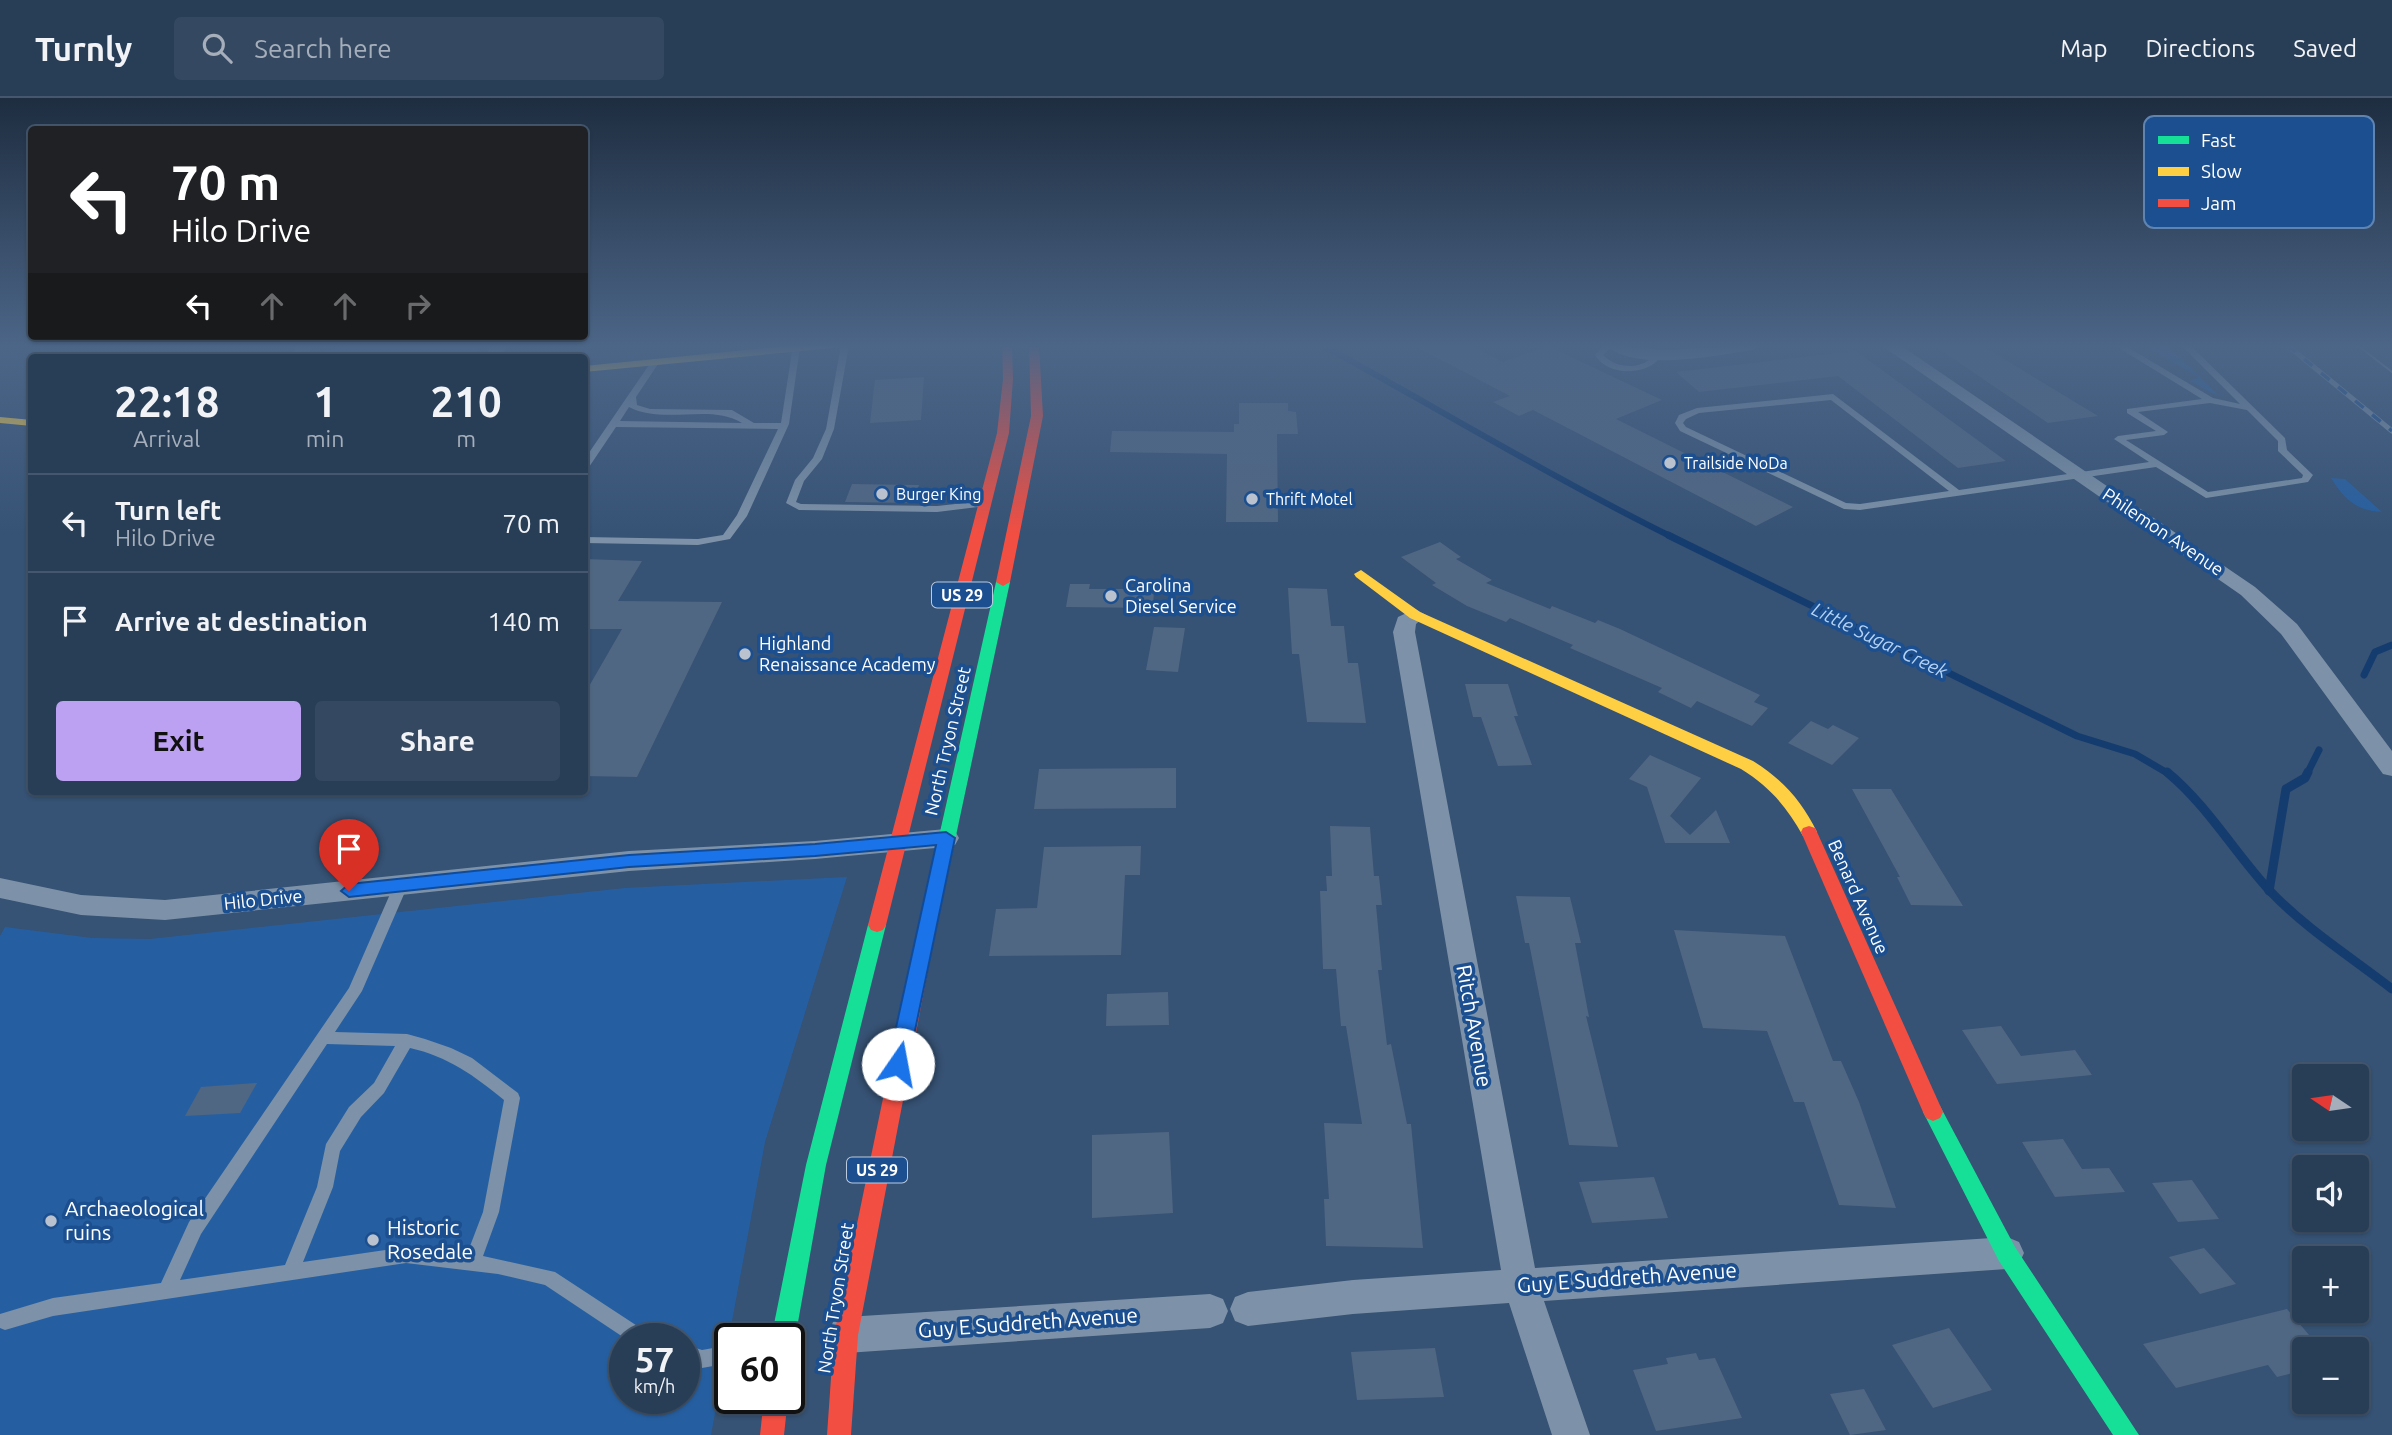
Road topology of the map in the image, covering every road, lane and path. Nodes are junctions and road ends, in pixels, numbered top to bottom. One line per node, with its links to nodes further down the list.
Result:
1 (625, 407): 15 (lane)
2 (637, 407): 16 (lane)
3 (787, 407): 17 (lane)
4 (834, 407): 22 (lane)
5 (1007, 407): 22 (main road, North Tryon Street / US 29)
6 (1037, 407): 27 (main road, North Tryon Street / US 29)
7 (1732, 407): 21 (lane)
8 (1846, 407): 21 (lane)
9 (1980, 407): 20 (street, Philemon Avenue)
10 (2156, 407): 19 (lane)
11 (2246, 407): 12 (lane)
12 (2249, 408): 19 (lane)
13 (0, 420): 14 (main road)
14 (28, 423)
15 (614, 424): 16 (lane); 18 (lane)
16 (752, 425): 17 (lane)
17 (784, 426): 23 (lane)
18 (588, 462)
19 (2157, 464): 20 (lane)
20 (2079, 475): 21 (lane); 26 (street, Philemon Avenue)
21 (1956, 492)
22 (985, 504): 28 (main road, North Tryon Street / US 29)
23 (588, 540)
24 (1361, 574): 25 (main road, Benard Avenue)
25 (1415, 615): 33 (main road, Benard Avenue); 36 (street, Ritch Avenue)
26 (2392, 768)
27 (946, 838): 28 (street, Hilo Drive); 43 (main road, North Tryon Street / US 29)
28 (898, 843): 29 (street, Hilo Drive); 42 (main road, North Tryon Street / US 29)
29 (401, 886): 30 (street, Hilo Drive); 31 (lane)
30 (0, 888)
31 (323, 1038): 32 (lane); 37 (lane)
32 (407, 1040): 34 (lane); 35 (lane)
33 (2007, 1253): 36 (street, Guy E Suddreth Avenue); 48 (main road, Benard Avenue)
34 (472, 1263): 35 (lane); 41 (lane)
35 (291, 1271): 37 (lane)
36 (1521, 1286): 38 (street, Guy E Suddreth Avenue); 47 (street, Ritch Avenue)
37 (167, 1290): 40 (lane)
38 (1248, 1309)
39 (1210, 1311): 43 (street, Guy E Suddreth Avenue)
40 (5, 1321)
41 (618, 1323)
42 (794, 1323)
43 (835, 1337): 46 (main road, North Tryon Street / US 29)
44 (774, 1414): 45 (main road)
45 (772, 1435)
46 (839, 1435)
47 (1571, 1435)
48 (2127, 1435)

